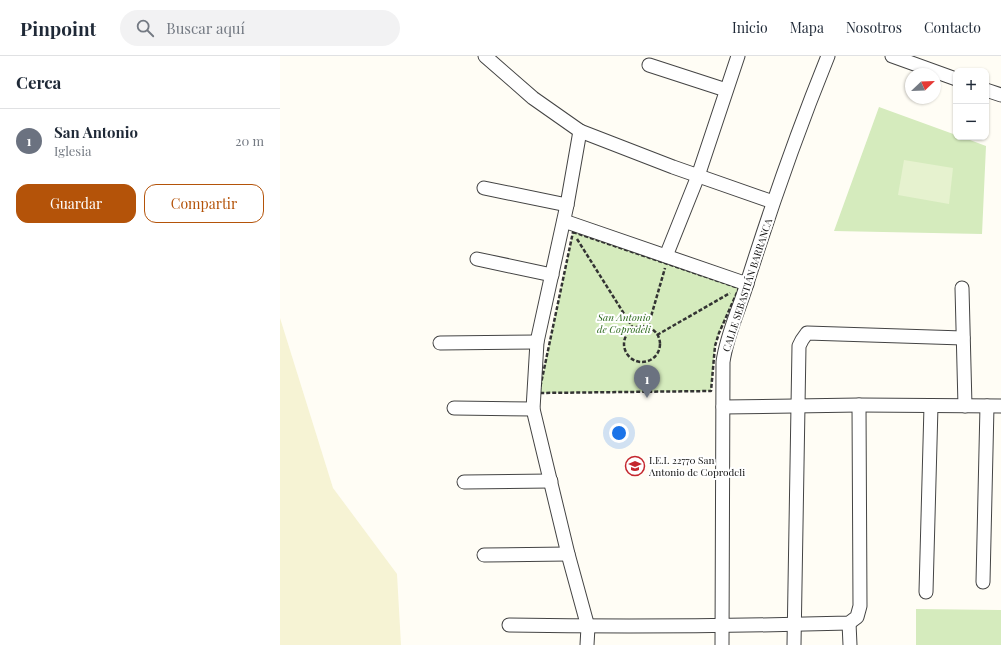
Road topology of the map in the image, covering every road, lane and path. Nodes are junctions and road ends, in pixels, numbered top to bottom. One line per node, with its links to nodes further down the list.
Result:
1 (485, 56): 10 (street)
2 (738, 56): 7 (street)
3 (828, 56): 13 (street, CALLE SEBASTIÁN BARRANCA)
4 (892, 56): 6 (street)
5 (649, 65): 7 (street)
6 (953, 78)
7 (726, 90): 11 (street)
8 (989, 91): 9 (street)
9 (1001, 95)
10 (580, 131): 11 (street); 14 (street)
11 (698, 176): 13 (street); 18 (street)
12 (484, 188): 14 (street)
13 (773, 202): 20 (street, CALLE SEBASTIÁN BARRANCA)
14 (567, 204): 15 (street)
15 (564, 221): 18 (street); 19 (street)
16 (573, 232): 18 (path); 20 (path); 23 (path)
17 (477, 259): 19 (street)
18 (666, 260): 20 (street); 20 (path); 22 (path)
19 (552, 275): 26 (street)
20 (743, 286): 24 (path); 29 (street, CALLE SEBASTIÁN BARRANCA)
21 (962, 288): 25 (street)
22 (648, 327): 23 (path); 24 (path)
23 (633, 328): 24 (path)
24 (657, 335)
25 (963, 338): 30 (street); 32 (street)
26 (537, 342): 27 (street); 36 (street)
27 (440, 344)
28 (859, 404): 30 (street); 31 (street); 43 (street)
29 (723, 406): 30 (street); 46 (street, CALLE SEBASTIÁN BARRANCA)
30 (799, 406): 44 (street)
31 (931, 406): 32 (street); 42 (street)
32 (965, 406): 33 (street)
33 (987, 406): 34 (street); 41 (street)
34 (1001, 406)
35 (454, 408): 36 (street)
36 (533, 409): 37 (street)
37 (551, 481): 38 (street); 39 (street)
38 (464, 482)
39 (568, 554): 40 (street); 47 (street)
40 (484, 555)
41 (982, 582)
42 (926, 592)
43 (849, 623): 44 (street); 51 (street)
44 (795, 624): 46 (street); 50 (street)
45 (509, 625): 47 (street)
46 (722, 626): 47 (street); 49 (street, CALLE SEBASTIÁN BARRANCA)
47 (588, 627): 48 (street)
48 (587, 645)
49 (722, 645)
50 (794, 645)
51 (850, 645)

